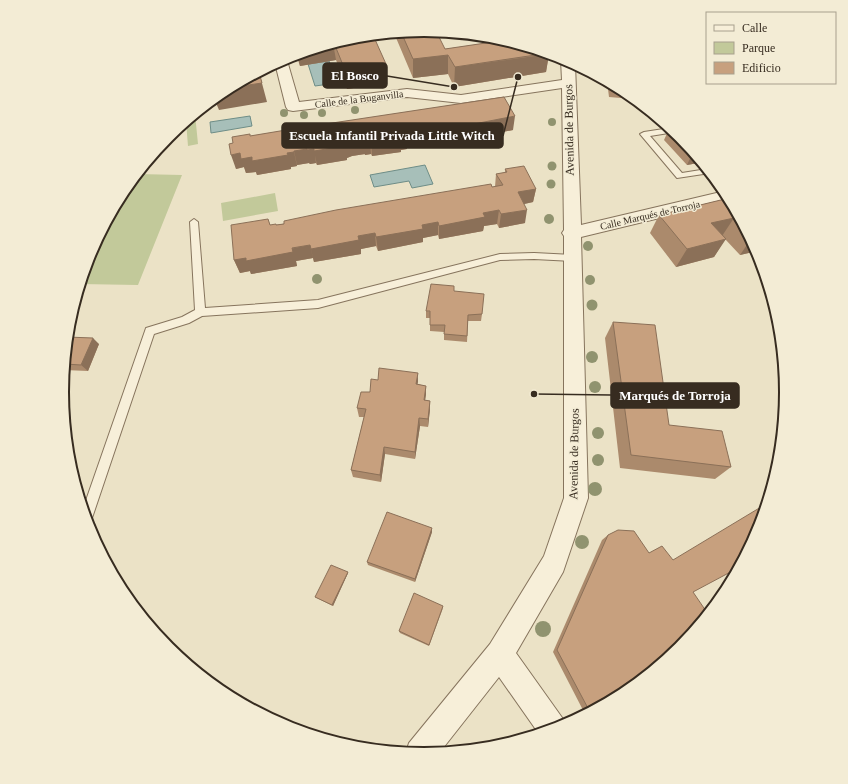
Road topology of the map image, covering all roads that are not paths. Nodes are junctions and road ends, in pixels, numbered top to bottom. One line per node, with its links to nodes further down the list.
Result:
1 (283, 67): 3 (street, Calle de la Buganvilla)
2 (568, 68): 3 (street, Avenida de Burgos)
3 (568, 83): 8 (street, Avenida de Burgos)
4 (664, 131): 5 (lane)
5 (703, 172)
6 (721, 198): 8 (street, Calle Marqués de Torroja)
7 (194, 222): 10 (lane)
8 (571, 233): 9 (street, Avenida de Burgos)
9 (573, 258): 10 (lane); 12 (street, Avenida de Burgos)
10 (200, 312): 11 (lane)
11 (89, 509)
12 (500, 654): 13 (street); 14 (street, Avenida de Burgos)
13 (548, 724)
14 (426, 747)

